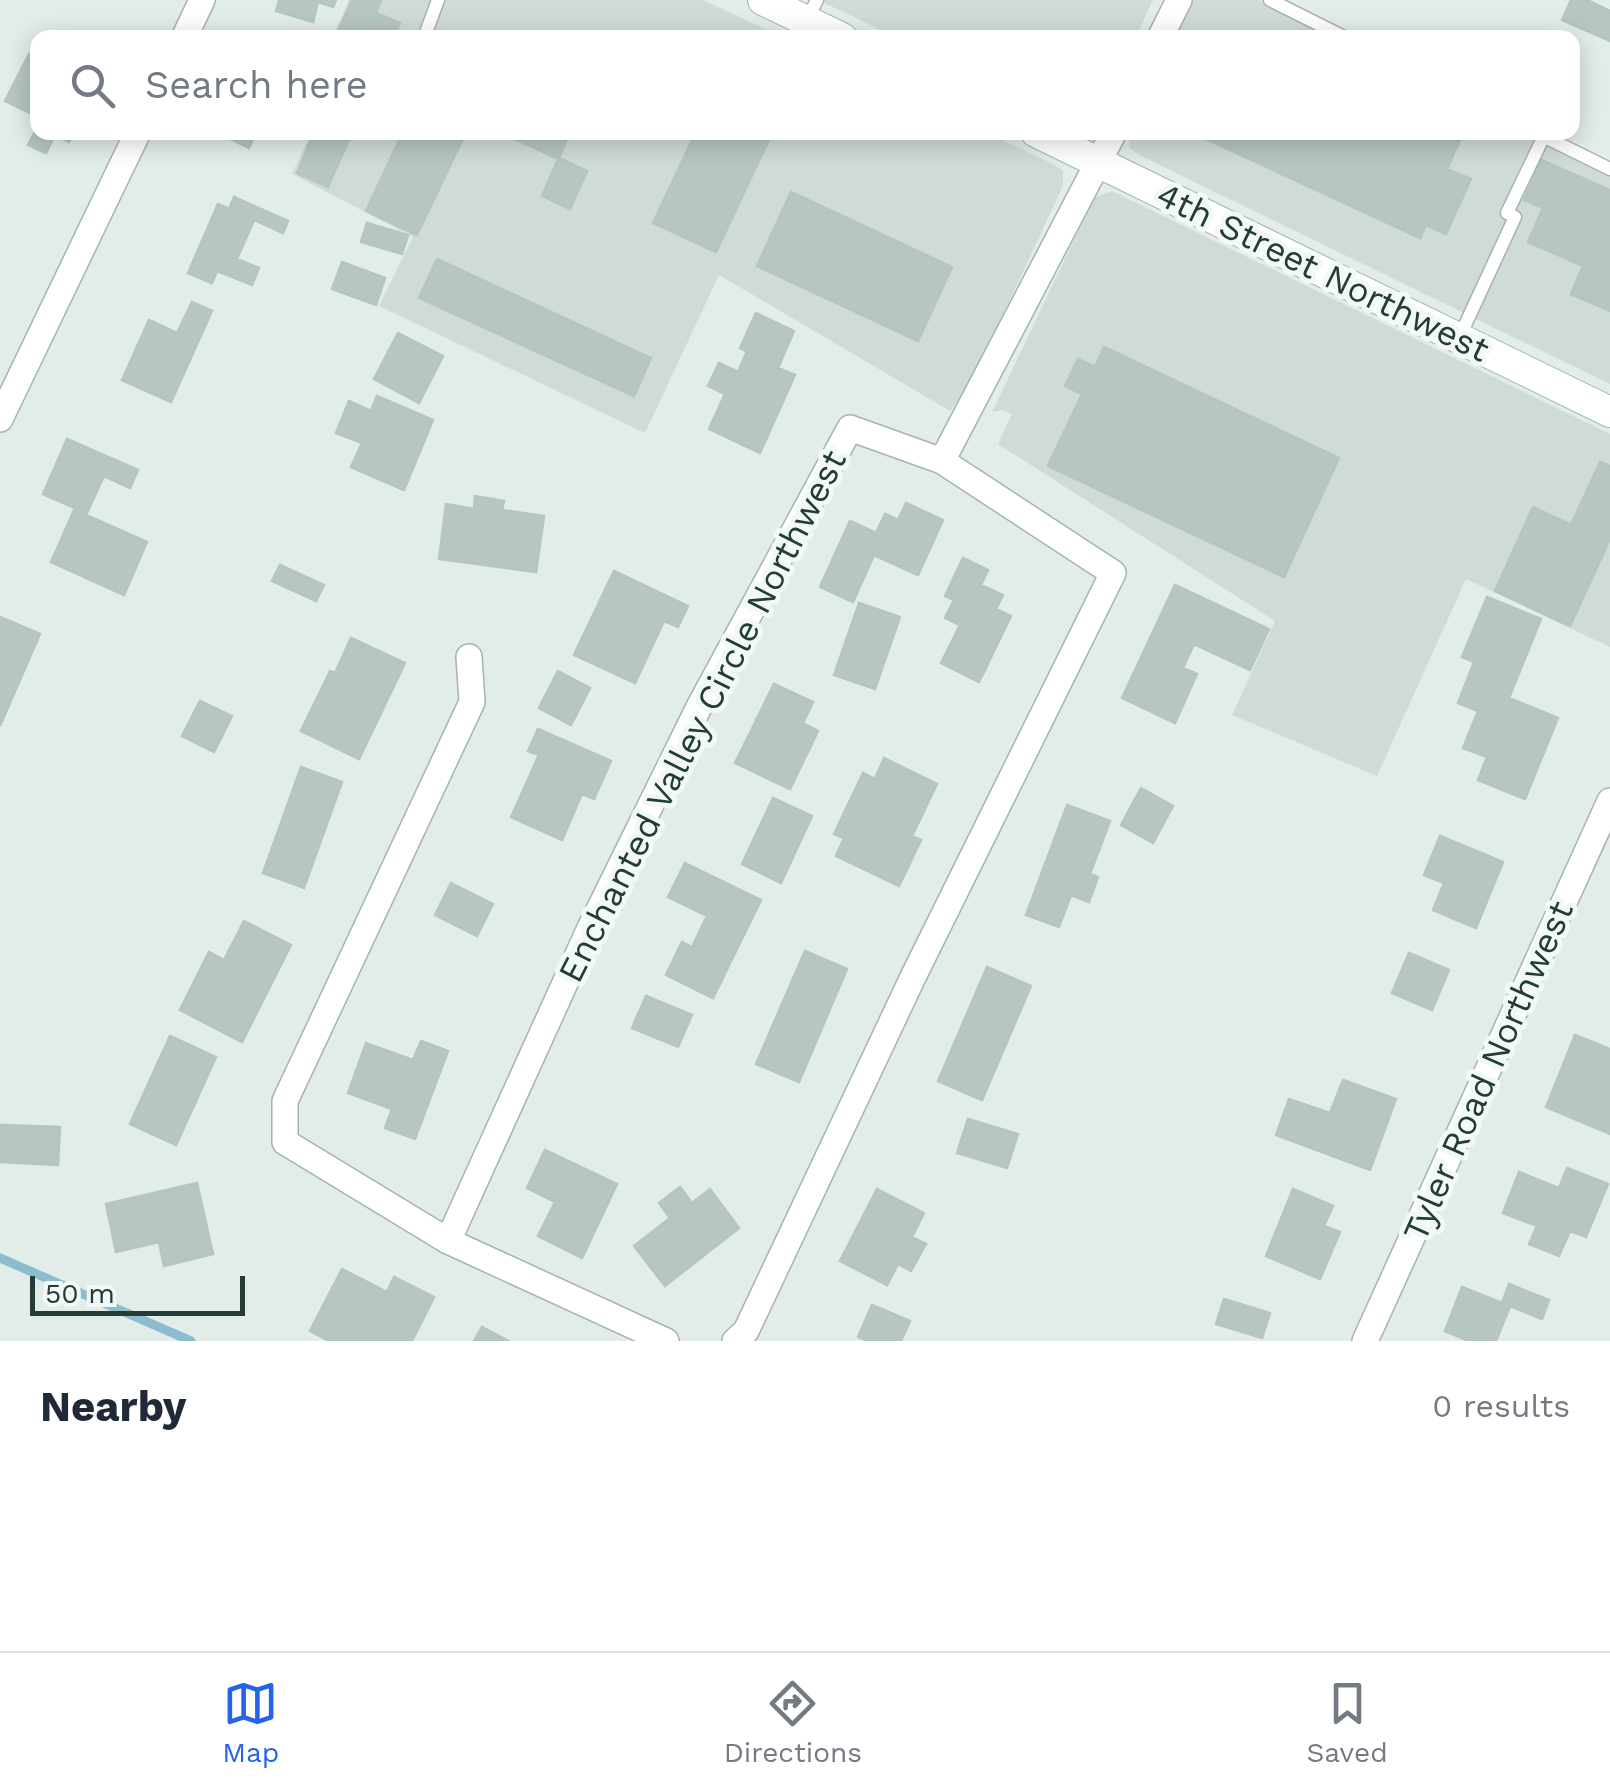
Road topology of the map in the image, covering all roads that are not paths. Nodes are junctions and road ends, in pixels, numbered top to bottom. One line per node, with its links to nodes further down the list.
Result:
1 (202, 0): 7 (street)
2 (438, 0): 8 (lane)
3 (763, 0): 6 (main road)
4 (1179, 0): 10 (street)
5 (1270, 0): 11 (lane)
6 (812, 10): 9 (main road)
7 (188, 30)
8 (427, 30)
9 (833, 30)
10 (1164, 30)
11 (1330, 30)
12 (134, 140): 21 (street)
13 (1052, 140): 17 (main road, 4th Street Northwest)
14 (1110, 140): 17 (street)
15 (1537, 140): 19 (lane)
16 (1552, 140): 18 (lane)
17 (1099, 163): 19 (main road, 4th Street Northwest); 22 (street)
18 (1610, 169)
19 (1459, 338): 20 (main road, 4th Street Northwest)
20 (1610, 412)
21 (0, 418)
22 (942, 461): 25 (street, Enchanted Valley Circle Northwest); 27 (street, Enchanted Valley Circle Northwest)
23 (469, 658): 25 (street)
24 (1610, 801): 28 (street, Tyler Road Northwest)
25 (448, 1240): 26 (street)
26 (666, 1341)
27 (735, 1341)
28 (1365, 1341)

